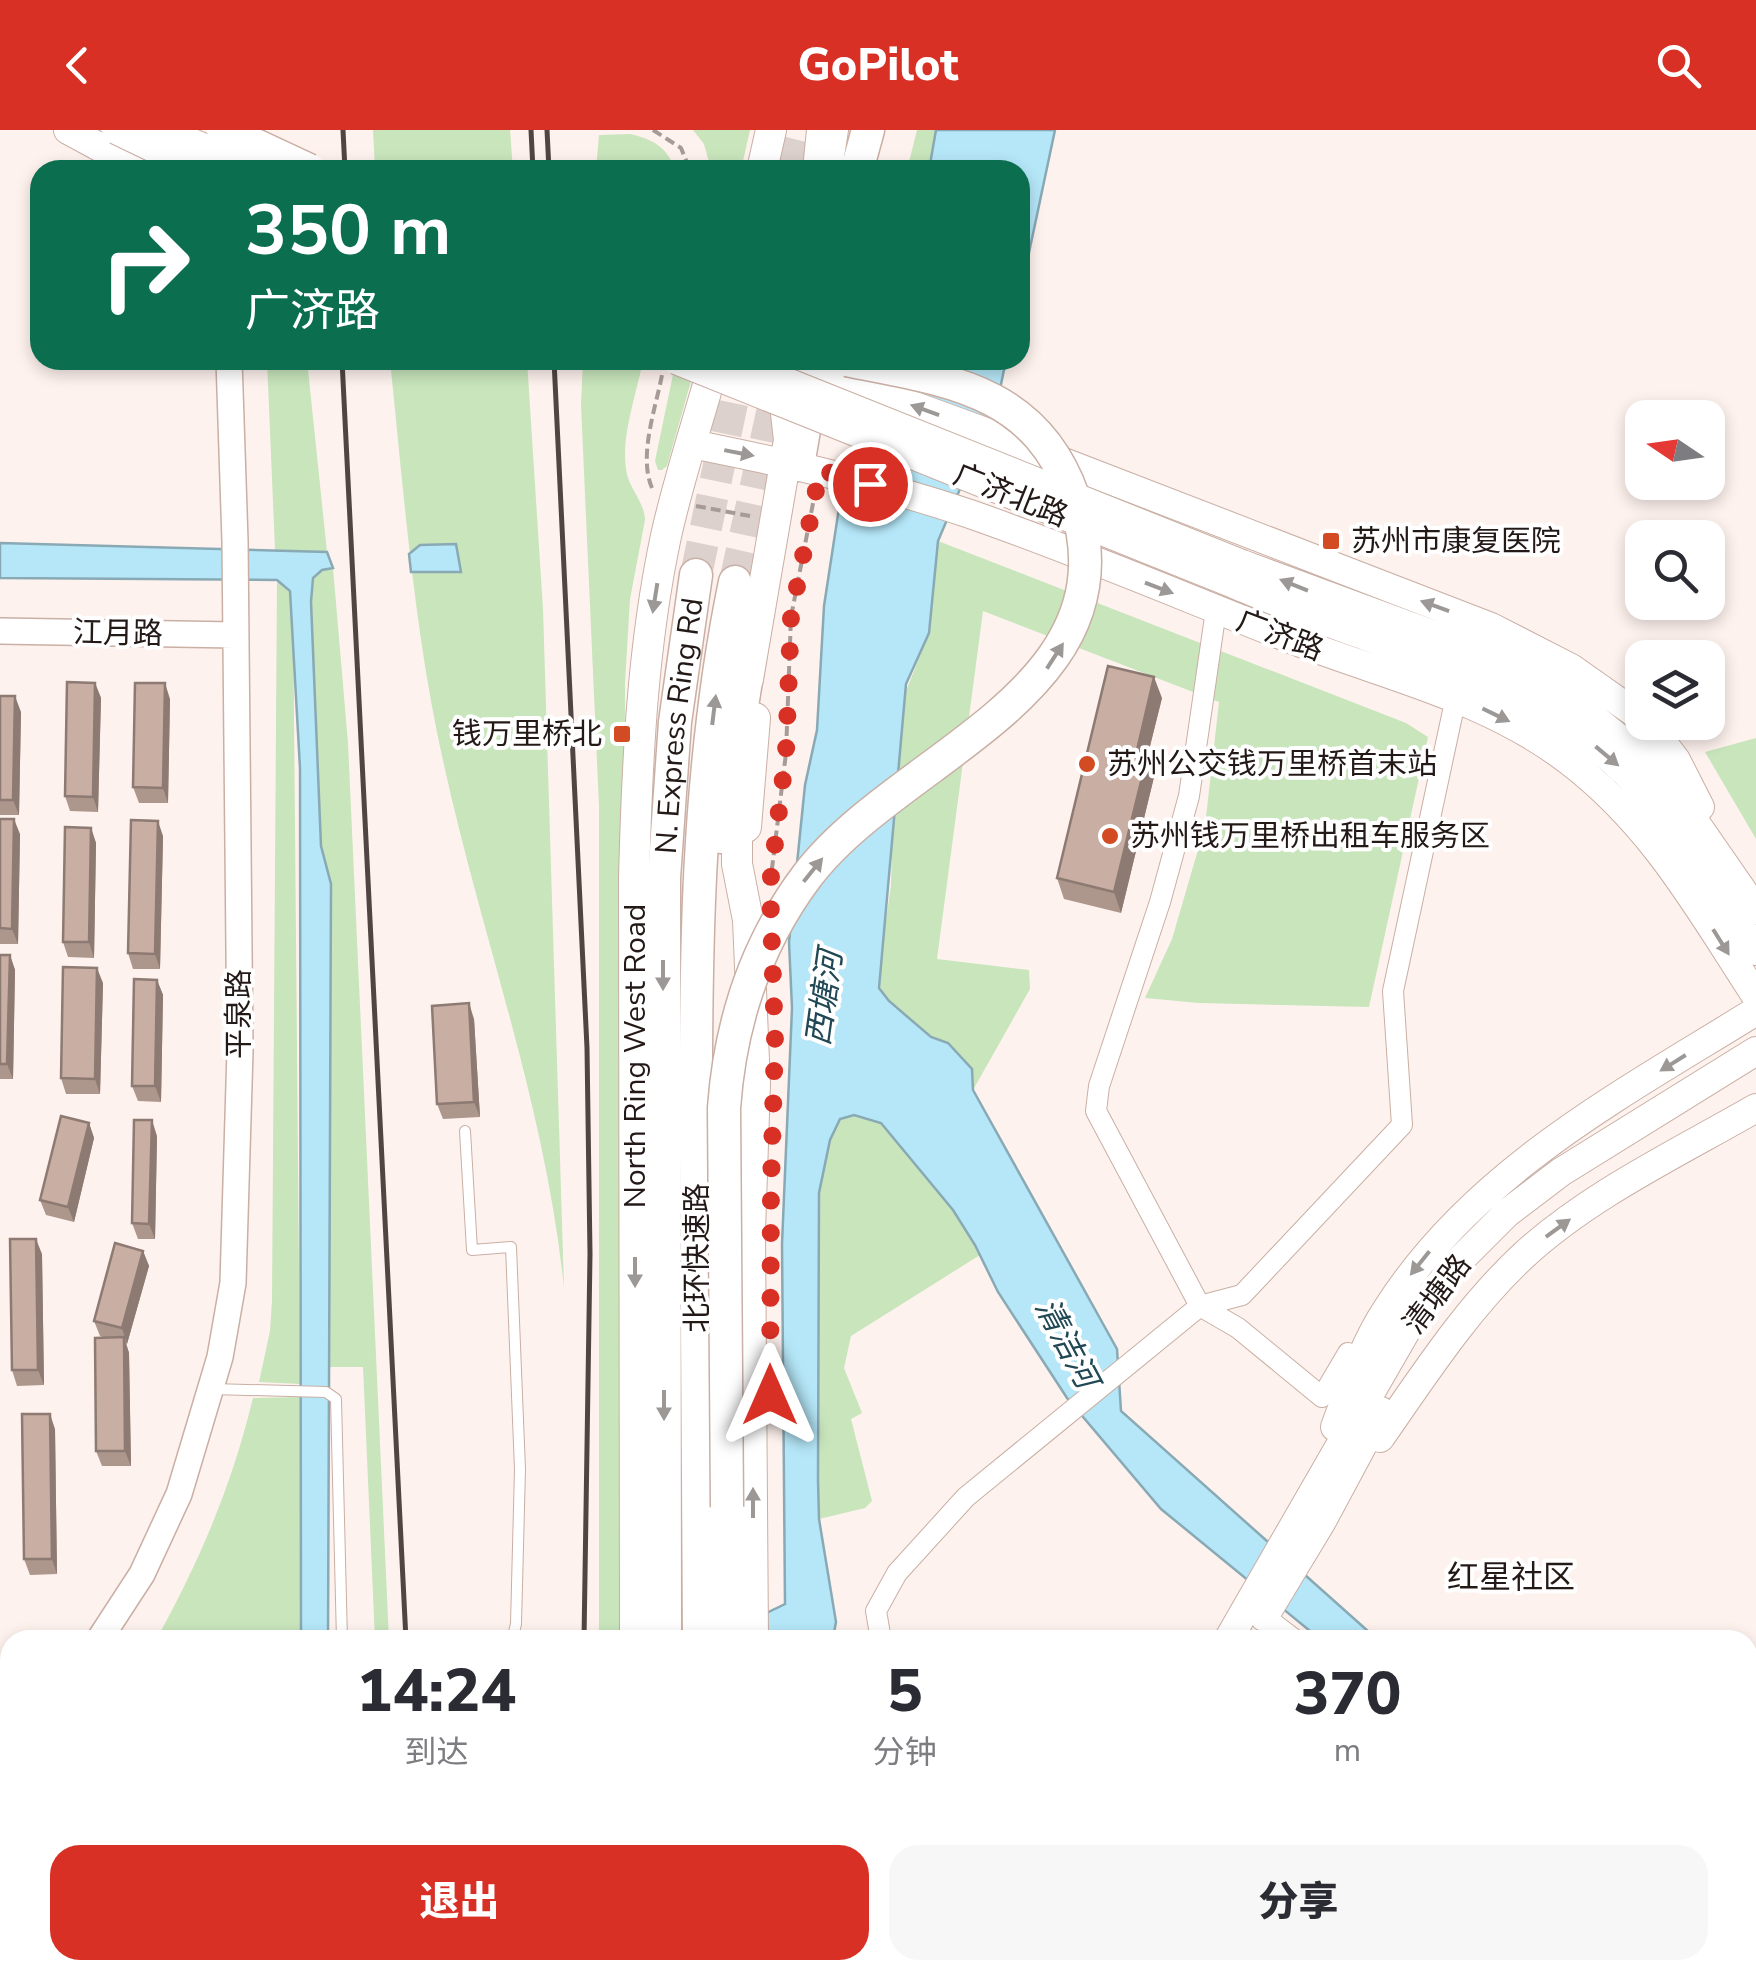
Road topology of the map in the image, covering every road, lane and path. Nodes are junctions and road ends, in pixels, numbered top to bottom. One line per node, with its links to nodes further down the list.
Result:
1 (68, 130): 10 (main road)
2 (116, 130): 11 (main road, bridge)
3 (162, 130): 13 (main road, bridge)
4 (221, 130): 12 (main road); 14 (highway, bridge)
5 (653, 130): 15 (path)
6 (771, 130): 16 (main road)
7 (822, 130): 17 (main road)
8 (838, 130): 18 (street)
9 (868, 130): 19 (highway)
10 (124, 160)
11 (178, 160)
12 (222, 160)
13 (257, 160)
14 (259, 160)
15 (685, 160)
16 (764, 160)
17 (819, 160)
18 (834, 160)
19 (860, 160)
20 (229, 370): 39 (street, 平泉路)
21 (662, 370): 32 (path)
22 (702, 370): 34 (main road, 广济北路, bridge)
23 (713, 370): 30 (main road, North Ring West Road)
24 (756, 370): 34 (main road, 广济北路, bridge)
25 (781, 370): 29 (main road)
26 (796, 370): 29 (street)
27 (801, 370): 31 (highway)
28 (853, 373): 42 (main road, 广济路, one-way to 28); 61 (highway, one-way to 28, bridge)
29 (783, 398): 31 (main road)
30 (692, 444): 31 (main road, 广济路, one-way to 31); 32 (main road, North Ring West Road)
31 (809, 468): 33 (main road); 33 (path); 37 (main road, 广济路, one-way to 37)
32 (674, 502): 33 (path); 62 (main road, North Ring West Road, one-way to 62)
33 (790, 524): 40 (main road); 45 (path); 47 (main road)
34 (1238, 574): 44 (main road, 广济路, one-way to 34); 48 (main road, 广济路, one-way to 48)
35 (696, 576): 62 (highway, N. Express Ring Rd, one-way to 62)
36 (735, 582): 55 (highway, N. Express Ring Rd, one-way to 36)
37 (1216, 610): 41 (main road, 广济路); 56 (street)
38 (0, 631): 39 (street, 江月路)
39 (235, 635): 59 (street, 平泉路)
40 (750, 656): 47 (main road); 55 (highway)
41 (1456, 697): 49 (main road, 广济路, one-way to 49); 56 (street)
42 (1625, 706)
43 (1659, 740): 44 (main road, 广济路)
44 (1721, 854): 46 (main road, 广济路)
45 (770, 885)
46 (1756, 910)
47 (748, 920): 61 (main road, one-way to 47)
48 (1756, 951)
49 (1756, 996)
50 (1756, 1011): 58 (main road, one-way to 58)
51 (1756, 1050): 57 (main road, 清塘路)
52 (1756, 1070): 57 (main road, 清塘路)
53 (1756, 1108): 60 (main road, one-way to 53)
54 (464, 1131): 66 (lane)
55 (696, 1186): 61 (highway, 北环快速路)
56 (1200, 1306): 58 (street); 72 (street)
57 (1422, 1317): 60 (main road, 清塘路)
58 (1360, 1360): 60 (main road)
59 (212, 1389): 64 (street, 平泉路); 65 (lane)
60 (1313, 1514): 63 (main road, 清塘路)
61 (727, 1602): 69 (highway, 北环快速路); 70 (highway); 71 (main road)
62 (650, 1607): 67 (main road, North Ring West Road); 68 (highway)
63 (1260, 1615): 73 (street)
64 (106, 1630)
65 (342, 1630)
66 (514, 1630)
67 (639, 1630)
68 (660, 1630)
69 (706, 1630)
70 (728, 1630)
71 (746, 1630)
72 (879, 1630)
73 (1281, 1630)

